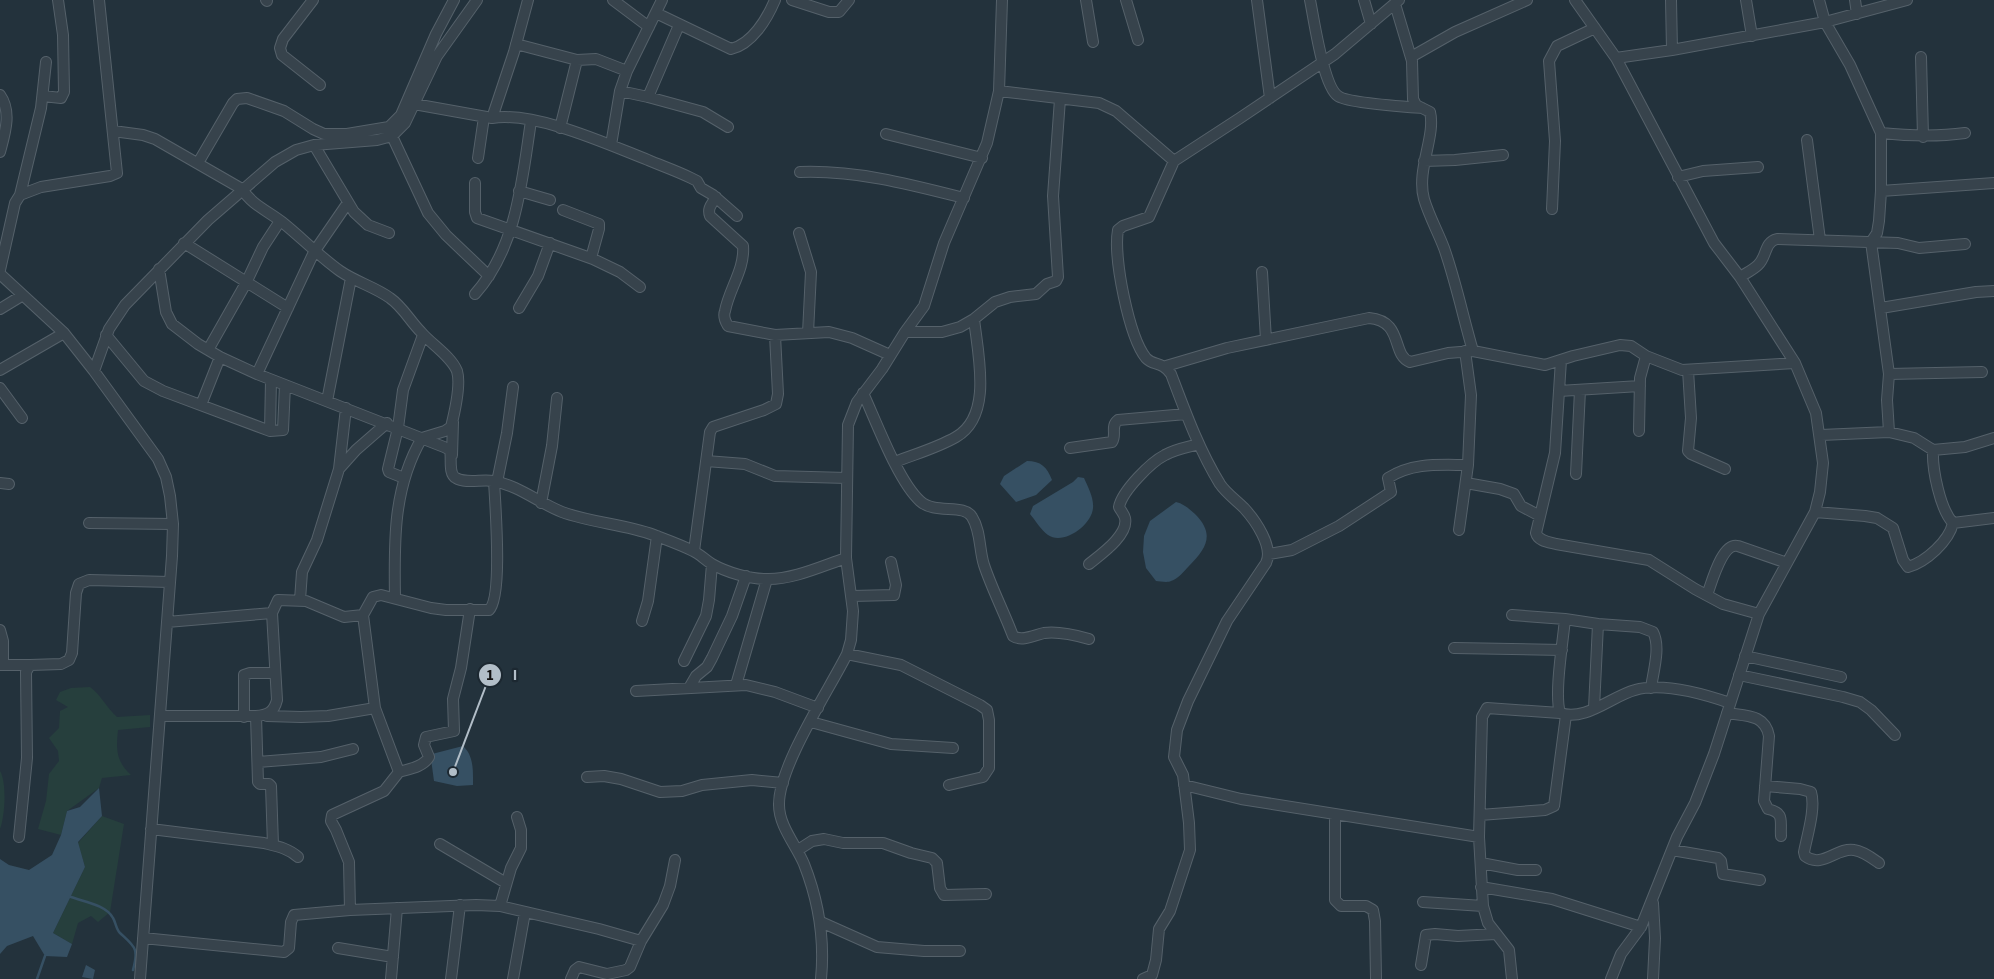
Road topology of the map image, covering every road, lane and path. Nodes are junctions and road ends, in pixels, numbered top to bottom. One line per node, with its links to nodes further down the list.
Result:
1 (58, 0): 50 (street)
2 (99, 0): 60 (street)
3 (313, 0): 46 (street)
4 (454, 0): 75 (street)
5 (477, 0): 54 (street)
6 (528, 0): 37 (street)
7 (613, 0): 32 (street)
8 (662, 0): 27 (street)
9 (775, 0): 31 (street)
10 (792, 0): 11 (street)
11 (848, 0)
12 (1002, 0): 48 (street)
13 (1086, 0): 36 (street)
14 (1126, 0): 35 (street)
15 (1256, 0): 52 (street)
16 (1310, 0): 44 (street)
17 (1364, 0): 30 (street)
18 (1527, 0): 40 (street)
19 (1576, 0): 20 (street); 33 (street)
20 (1588, 0)
21 (1671, 0): 38 (street)
22 (1746, 0): 34 (street)
23 (1820, 0): 29 (street)
24 (1856, 0): 28 (street)
25 (1906, 0): 28 (street)
26 (1397, 2): 30 (street); 40 (street)
27 (656, 13): 31 (street); 32 (street)
28 (1857, 14): 29 (street)
29 (1825, 22): 34 (street); 61 (street)
30 (1371, 24): 44 (street)
31 (679, 25): 51 (street)
32 (649, 27): 45 (street)
33 (1595, 28): 41 (street); 89 (street)
34 (1752, 36): 38 (street)
35 (1138, 40)
36 (1093, 42)
37 (516, 44): 42 (street); 56 (street)
38 (1672, 50): 41 (street)
39 (1921, 56): 65 (street)
40 (1411, 57): 55 (street)
41 (1616, 58): 78 (street)
42 (577, 60): 45 (street); 59 (street)
43 (46, 62): 50 (street)
44 (1322, 63): 52 (street); 55 (street)
45 (627, 71): 47 (street)
46 (320, 85)
47 (620, 91): 51 (street); 68 (street)
48 (999, 91): 53 (street); 72 (street)
49 (0, 95): 69 (street)
50 (43, 96): 84 (street)
51 (648, 96): 58 (street)
52 (1270, 98): 73 (street)
53 (1060, 99): 73 (street); 118 (street)
54 (414, 104): 56 (street); 64 (street)
55 (1424, 108): 74 (street)
56 (488, 118): 57 (street); 71 (street)
57 (531, 121): 59 (street); 82 (street)
58 (728, 127)
59 (560, 128): 68 (street)
60 (113, 131): 75 (street); 84 (street)
61 (1881, 133): 65 (street); 83 (street)
62 (1966, 133): 65 (street)
63 (886, 134): 72 (street)
64 (392, 136): 67 (street); 106 (street)
65 (1923, 137)
66 (1807, 140): 96 (street)
67 (314, 145): 81 (street); 88 (street)
68 (611, 145): 85 (street)
69 (0, 152)
70 (1503, 155): 74 (street)
71 (478, 158)
72 (982, 158): 86 (street)
73 (1174, 161): 133 (street)
74 (1424, 161): 127 (street)
75 (198, 164): 81 (street)
76 (1758, 168): 78 (street)
77 (800, 172): 86 (street)
78 (1678, 176): 107 (street)
79 (475, 183): 93 (street)
80 (1994, 183): 83 (street)
81 (242, 189): 92 (street); 98 (street)
82 (519, 190): 87 (street); 93 (street)
83 (1881, 191): 97 (street)
84 (20, 195): 104 (street)
85 (716, 197): 91 (street); 123 (street)
86 (964, 198): 119 (street)
87 (550, 200)
88 (347, 204): 95 (street); 101 (street)
89 (1552, 209)
90 (563, 210): 102 (street)
91 (737, 216)
92 (280, 221): 101 (street); 109 (street)
93 (511, 229): 99 (street); 106 (street)
94 (798, 232): 121 (street)
95 (389, 233)
96 (1820, 240): 97 (street); 107 (street)
97 (1871, 242): 100 (street); 116 (street)
98 (184, 243): 103 (street); 109 (street)
99 (550, 243): 102 (street); 115 (street)
100 (1965, 244)
101 (314, 252): 108 (street); 114 (street)
102 (592, 258): 110 (street)
103 (159, 269): 124 (street); 126 (street)
104 (0, 272): 113 (street)
105 (1262, 272): 125 (street)
106 (489, 276): 112 (street)
107 (1740, 277): 132 (street)
108 (351, 278): 122 (street); 149 (street)
109 (246, 283): 114 (street); 126 (street)
110 (640, 287)
111 (1994, 291): 116 (street)
112 (475, 294)
113 (23, 295): 117 (street); 120 (street)
114 (288, 308): 138 (street)
115 (519, 308)
116 (1881, 308): 139 (street)
117 (0, 309)
118 (974, 319): 119 (street); 168 (street)
119 (905, 332): 128 (street)
120 (64, 333): 134 (street); 135 (street)
121 (808, 333): 123 (street); 128 (street)
122 (423, 335): 154 (street); 156 (street)
123 (775, 335): 167 (street)
124 (106, 336): 135 (street); 150 (street)
125 (1266, 340): 127 (street); 133 (street)
126 (208, 350): 130 (street)
127 (1469, 351): 131 (street); 169 (street)
128 (890, 355): 147 (street)
129 (1646, 356): 131 (street); 136 (street); 142 (street)
130 (220, 357): 138 (street); 150 (street)
131 (1561, 360): 146 (street)
132 (1796, 363): 136 (street); 160 (street)
133 (1166, 366): 152 (street)
134 (0, 370)
135 (94, 370): 183 (street)
136 (1688, 370): 171 (street)
137 (1982, 372): 139 (street)
138 (257, 374): 140 (street)
139 (1889, 374): 159 (street)
140 (271, 380): 141 (street); 157 (street)
141 (285, 385): 149 (street); 157 (street)
142 (1640, 386): 145 (street); 158 (street)
143 (513, 387): 175 (street)
144 (0, 388): 153 (street)
145 (1580, 390): 146 (street); 172 (street)
146 (1559, 391): 179 (street)
147 (863, 393): 168 (street); 174 (street)
148 (557, 398): 177 (street)
149 (327, 401): 151 (street)
150 (201, 405): 157 (street)
151 (346, 408): 155 (street); 170 (street)
152 (1186, 414): 163 (street); 164 (street)
153 (22, 418)
154 (453, 419): 161 (street); 166 (street)
155 (387, 423): 156 (street); 170 (street)
156 (398, 428): 161 (street); 173 (street)
157 (270, 431)
158 (1639, 431)
159 (1889, 432): 160 (street); 165 (street)
160 (1820, 435): 178 (street)
161 (422, 438): 166 (street); 173 (street)
162 (1994, 438): 165 (street)
163 (1199, 444): 187 (street); 192 (street)
164 (1070, 448)
165 (1933, 450): 182 (street)
166 (452, 456): 175 (street)
167 (706, 462): 174 (street); 186 (street)
168 (895, 462): 210 (street)
169 (1468, 465): 176 (street); 187 (street)
170 (339, 469): 199 (street)
171 (1725, 469)
172 (1576, 474)
173 (404, 478): 198 (street)
174 (848, 478): 188 (street)
175 (496, 482): 177 (street); 200 (street)
176 (1466, 483): 179 (street); 184 (street)
177 (541, 503): 185 (street)
178 (1815, 512): 182 (street); 190 (street)
179 (1540, 516): 196 (street)
180 (1994, 518): 182 (street)
181 (89, 523): 183 (street)
182 (1953, 523)
183 (173, 524): 195 (street)
184 (1459, 530)
185 (657, 536): 186 (street); 206 (street)
186 (694, 551): 191 (street)
187 (1269, 554): 242 (street)
188 (846, 558): 194 (street); 197 (street)
189 (891, 562): 197 (street)
190 (1787, 563): 196 (street); 202 (street)
191 (712, 564): 193 (street); 215 (street)
192 (1089, 564)
193 (746, 576): 194 (street); 222 (street)
194 (766, 580): 221 (street)
195 (170, 582): 207 (street); 217 (street)
196 (1707, 595): 202 (street)
197 (852, 596): 213 (street)
198 (395, 598): 200 (street); 203 (street)
199 (300, 600): 201 (street); 203 (street)
200 (470, 609): 238 (street)
201 (272, 613): 207 (street); 218 (street)
202 (1758, 614): 214 (street)
203 (362, 615): 225 (street)
204 (1512, 615): 205 (street)
205 (1565, 619): 208 (street); 212 (street)
206 (642, 620)
207 (167, 622): 230 (street)
208 (1598, 624): 223 (street); 227 (street)
209 (0, 630): 216 (street)
210 (1089, 639)
211 (1454, 648): 212 (street)
212 (1562, 650): 229 (street)
213 (847, 654): 226 (street); 241 (street)
214 (1745, 656): 219 (street); 220 (street)
215 (684, 660)
216 (1, 664): 217 (street)
217 (30, 665): 249 (street)
218 (275, 673): 231 (street); 232 (street)
219 (1739, 675): 228 (street); 234 (street)
220 (1841, 676)
221 (736, 684): 222 (street); 226 (street)
222 (689, 688): 224 (street)
223 (1651, 688): 227 (street); 228 (street)
224 (636, 691)
225 (375, 708): 231 (street); 238 (street)
226 (818, 708): 233 (street)
227 (1594, 708): 229 (street)
228 (1729, 708): 243 (street); 254 (street)
229 (1563, 714): 245 (street); 245 (street)
230 (160, 716): 232 (street); 247 (street)
231 (262, 716): 232 (street); 237 (street)
232 (244, 717)
233 (810, 722): 235 (street); 240 (street)
234 (1895, 735)
235 (953, 748)
236 (352, 749): 237 (street)
237 (258, 762): 252 (street)
238 (399, 772): 270 (street)
239 (587, 778): 240 (street)
240 (783, 783): 253 (street)
241 (949, 785)
242 (1184, 785): 244 (street); 288 (street)
243 (1765, 786): 248 (street); 257 (street)
244 (1335, 814): 250 (street); 281 (street)
245 (1480, 815): 250 (street)
246 (518, 817): 261 (street)
247 (151, 829): 252 (street); 275 (street)
248 (1781, 836)
249 (19, 837)
250 (1479, 837): 258 (street)
251 (440, 844): 261 (street)
252 (273, 845): 255 (street)
253 (798, 850): 263 (street); 272 (street)
254 (1672, 850): 260 (street); 264 (street)
255 (298, 857)
256 (675, 860): 276 (street)
257 (1880, 863)
258 (1480, 864): 259 (street); 262 (street)
259 (1536, 870)
260 (1760, 880)
261 (506, 884): 267 (street)
262 (1481, 887): 268 (street); 273 (street)
263 (986, 894)
264 (1652, 899): 273 (street); 291 (street)
265 (1423, 902): 268 (street)
266 (460, 905): 267 (street); 269 (street); 284 (street)
267 (500, 906): 271 (street)
268 (1483, 906): 274 (street)
269 (397, 908): 270 (street); 279 (street)
270 (350, 910): 275 (street)
271 (526, 912): 276 (street); 285 (street)
272 (822, 922): 278 (street); 287 (street)
273 (1641, 926): 290 (street)
274 (1496, 934): 280 (street); 289 (street)
275 (143, 938): 282 (street)
276 (641, 941): 286 (street)
277 (338, 948): 279 (street)
278 (960, 952)
279 (394, 957): 283 (street)
280 (1421, 965)
281 (1376, 978)
282 (140, 979)
283 (390, 979)
284 (451, 979)
285 (513, 979)
286 (571, 979)
287 (821, 979)
288 (1143, 979)
289 (1512, 979)
290 (1611, 979)
291 (1653, 979)

